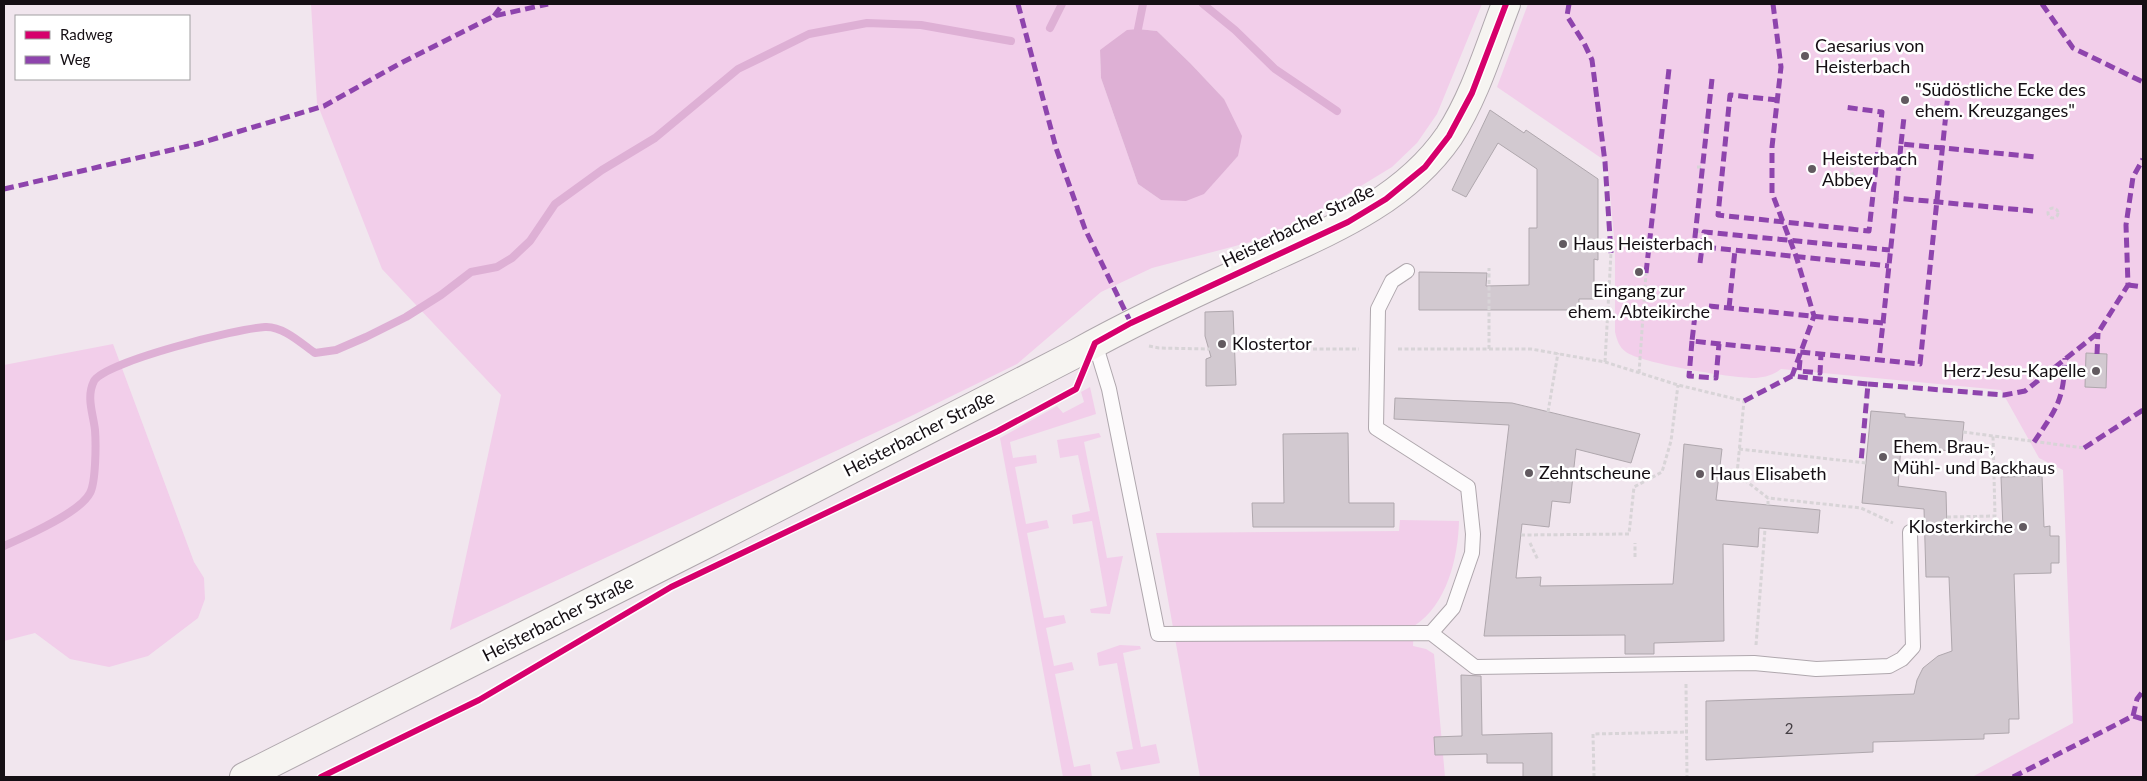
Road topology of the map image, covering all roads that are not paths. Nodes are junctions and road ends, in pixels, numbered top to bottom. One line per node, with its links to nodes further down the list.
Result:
1 (1506, 4): 3 (main road, Heisterbacher Straße)
2 (1407, 271): 5 (lane)
3 (1095, 343): 5 (lane); 6 (main road, Heisterbacher Straße)
4 (1910, 532): 5 (lane)
5 (1431, 633)
6 (244, 777)

